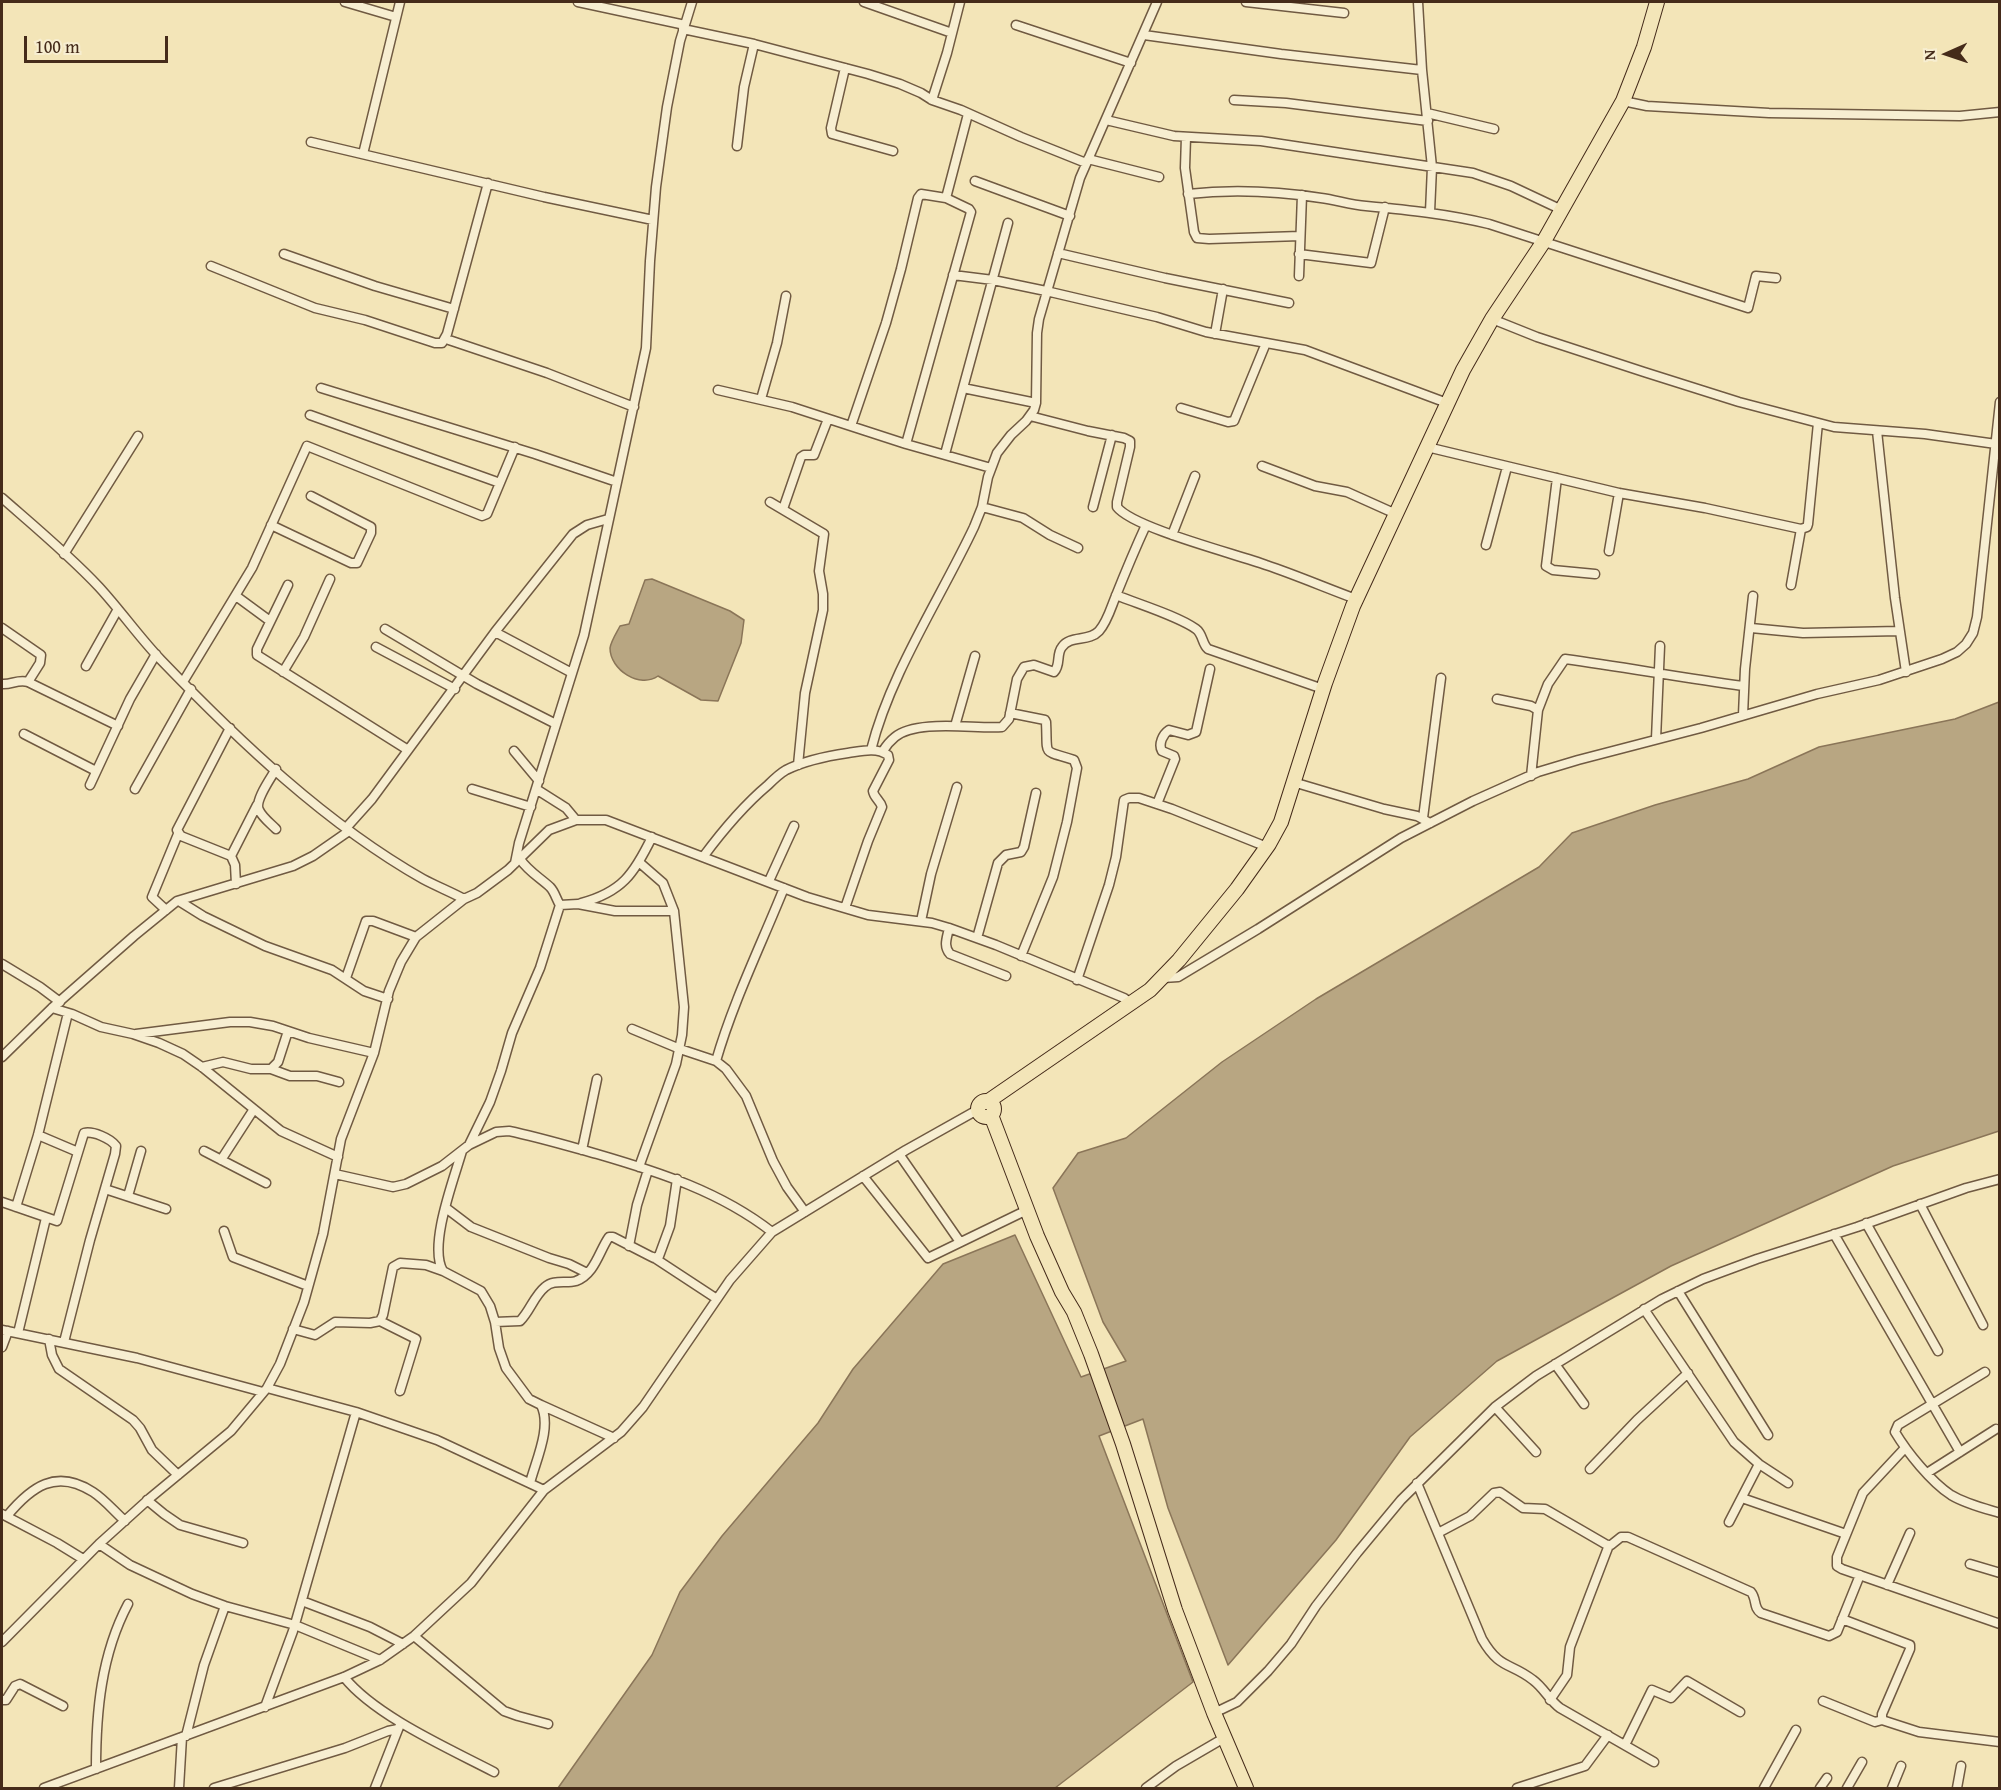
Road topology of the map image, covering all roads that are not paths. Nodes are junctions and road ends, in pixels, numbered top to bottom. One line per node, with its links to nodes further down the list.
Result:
1 (345, 2): 12 (street)
2 (399, 2): 12 (street)
3 (578, 2): 14 (street)
4 (692, 2): 14 (street)
5 (864, 2): 15 (street)
6 (960, 2): 15 (street)
7 (1157, 2): 16 (street)
8 (1246, 2): 11 (street)
9 (1418, 2): 20 (street)
10 (1657, 2): 23 (main road)
11 (1344, 13)
12 (396, 17): 33 (street)
13 (1016, 25): 18 (street)
14 (684, 27): 17 (street); 46 (street)
15 (952, 33): 21 (street)
16 (1143, 35): 18 (street); 20 (street)
17 (754, 44): 19 (street); 31 (street)
18 (1131, 63): 27 (street)
19 (845, 68): 21 (street); 32 (street)
20 (1422, 70): 26 (street)
21 (932, 100): 25 (street)
22 (1234, 100): 26 (street)
23 (1623, 100): 24 (street); 43 (main road)
24 (2000, 112)
25 (969, 114): 34 (street); 41 (street)
26 (1428, 117): 28 (street); 35 (street)
27 (1106, 120): 29 (street); 34 (street)
28 (1494, 129)
29 (1186, 137): 35 (street); 39 (street)
30 (311, 142): 33 (street)
31 (737, 146)
32 (893, 151)
33 (363, 154): 38 (street)
34 (1087, 161): 36 (street); 45 (street)
35 (1432, 167): 43 (street); 44 (street)
36 (1159, 177)
37 (975, 181): 45 (street)
38 (488, 183): 46 (street); 62 (street)
39 (1188, 194): 40 (street); 48 (street)
40 (1302, 195): 42 (street); 48 (street)
41 (946, 198): 54 (street); 80 (street)
42 (1385, 207): 44 (street); 52 (street)
43 (1562, 210): 49 (main road)
44 (1430, 212): 49 (street)
45 (1070, 216): 50 (street)
46 (653, 220): 74 (street)
47 (1008, 223): 57 (street)
48 (1300, 236): 52 (street)
49 (1544, 241): 56 (street); 63 (main road)
50 (1058, 253): 58 (street); 59 (street)
51 (284, 254): 62 (street)
52 (1299, 254): 55 (street)
53 (211, 266): 65 (street)
54 (953, 275): 57 (street); 84 (street)
55 (1299, 276)
56 (1776, 278)
57 (993, 280): 59 (street); 68 (street)
58 (1223, 290): 61 (street); 64 (street)
59 (1046, 291): 64 (street); 72 (street)
60 (786, 296): 70 (street)
61 (1289, 303)
62 (454, 309): 65 (street)
63 (1492, 319): 73 (main road); 79 (street)
64 (1215, 334): 66 (street)
65 (446, 339): 74 (street)
66 (1266, 343): 73 (street); 75 (street)
67 (321, 388): 86 (street)
68 (963, 388): 72 (street); 88 (street)
69 (718, 390): 70 (street)
70 (761, 399): 78 (street)
71 (2000, 402): 85 (street)
72 (1036, 403): 77 (street)
73 (1447, 403): 87 (main road)
74 (634, 407): 95 (street)
75 (1181, 408)
76 (310, 415): 96 (street)
77 (1030, 416): 82 (street); 92 (street)
78 (828, 419): 80 (street); 103 (street)
79 (1818, 423): 81 (street); 108 (street)
80 (851, 426): 84 (street)
81 (1877, 431): 85 (street); 127 (street)
82 (1112, 435): 102 (street); 107 (street)
83 (138, 436): 113 (street)
84 (906, 444): 88 (street)
85 (1996, 444): 89 (street)
86 (515, 447): 95 (street); 96 (street)
87 (1427, 447): 91 (street); 104 (main road)
88 (945, 454): 92 (street)
89 (1996, 463): 136 (street)
90 (1263, 466): 104 (street)
91 (1507, 466): 94 (street); 110 (street)
92 (991, 468): 101 (street)
93 (1195, 476): 109 (street)
94 (1557, 478): 97 (street); 114 (street)
95 (617, 482): 105 (street)
96 (500, 483): 106 (street)
97 (1619, 493): 108 (street); 112 (street)
98 (312, 496): 106 (street)
99 (2, 498): 113 (street)
100 (770, 502): 103 (street)
101 (982, 507): 111 (street); 160 (street)
102 (1093, 507)
103 (783, 509): 162 (street)
104 (1396, 514): 121 (main road)
105 (608, 519): 128 (street); 137 (street)
106 (271, 525): 119 (street)
107 (1146, 525): 109 (street); 118 (street)
108 (1801, 529): 117 (street)
109 (1172, 535): 121 (street)
110 (1486, 545)
111 (1078, 548)
112 (1609, 550)
113 (64, 554): 122 (street)
114 (1595, 574)
115 (330, 579): 135 (street)
116 (288, 585): 123 (street)
117 (1791, 585)
118 (1116, 595): 147 (street); 150 (street)
119 (236, 596): 123 (street); 142 (street)
120 (1753, 596): 125 (street)
121 (1356, 599): 147 (main road)
122 (118, 609): 131 (street); 133 (street)
123 (270, 621): 135 (street)
124 (2, 628): 141 (street)
125 (1750, 628): 127 (street); 144 (street)
126 (385, 629): 139 (street)
127 (1899, 631): 136 (street)
128 (495, 632): 137 (street); 139 (street)
129 (376, 646): 146 (street)
130 (1660, 646): 138 (street)
131 (156, 654): 142 (street); 153 (street)
132 (975, 656): 154 (street)
133 (86, 666)
134 (1210, 669): 173 (street)
135 (283, 672): 158 (street)
136 (1906, 672): 151 (street)
137 (573, 673): 152 (street)
138 (1658, 675): 144 (street); 149 (street); 157 (street)
139 (464, 676): 146 (street); 152 (street)
140 (1441, 678): 177 (street)
141 (28, 682): 143 (street); 153 (street)
142 (183, 682): 145 (street)
143 (2, 684)
144 (1743, 686): 151 (street)
145 (190, 689): 155 (street); 170 (street)
146 (455, 689): 158 (street)
147 (1323, 689): 166 (main road)
148 (1497, 699): 149 (street)
149 (1538, 710): 165 (street)
150 (1010, 713): 154 (street); 202 (street)
151 (1743, 715): 157 (street)
152 (556, 724): 168 (street)
153 (118, 726): 164 (street)
154 (955, 726): 161 (street)
155 (230, 728): 163 (street); 181 (street)
156 (24, 734): 164 (street)
157 (1656, 739): 165 (street)
158 (408, 750): 180 (street)
159 (514, 750): 168 (street)
160 (871, 750): 161 (street); 162 (street)
161 (883, 751): 195 (street)
162 (798, 765): 185 (street)
163 (276, 769): 174 (street); 180 (street)
164 (96, 771): 167 (street)
165 (1531, 776): 177 (street)
166 (1293, 782): 177 (street); 183 (main road)
167 (90, 785)
168 (538, 785): 175 (street); 176 (street)
169 (957, 787): 198 (street)
170 (135, 789)
171 (472, 789): 175 (street)
172 (1036, 793): 201 (street)
173 (1157, 804): 183 (street); 207 (street)
174 (257, 805): 179 (street); 184 (street)
175 (531, 807): 186 (street)
176 (576, 820): 182 (street); 186 (street)
177 (1426, 821): 206 (street)
178 (794, 826): 188 (street)
179 (276, 829)
180 (348, 829): 189 (street); 191 (street)
181 (178, 834): 184 (street); 196 (street)
182 (652, 837): 185 (street); 187 (street)
183 (1267, 847): 206 (main road)
184 (231, 856): 189 (street)
185 (703, 857): 188 (street)
186 (518, 861): 191 (street); 194 (street)
187 (640, 863): 193 (street); 197 (street)
188 (769, 881): 190 (street)
189 (236, 884): 192 (street)
190 (784, 888): 195 (street); 219 (street)
191 (464, 898): 200 (street)
192 (179, 901): 196 (street); 205 (street)
193 (578, 904): 194 (street); 197 (street)
194 (560, 905): 227 (street)
195 (845, 908): 198 (street)
196 (166, 910): 209 (street)
197 (674, 911): 216 (street)
198 (921, 921): 199 (street)
199 (949, 928): 201 (street); 204 (street)
200 (416, 937): 205 (street); 208 (street)
201 (977, 938): 202 (street)
202 (1021, 956): 207 (street)
203 (2, 964): 209 (street)
204 (1006, 976)
205 (346, 978): 208 (street)
206 (1162, 978): 210 (main road)
207 (1077, 980): 210 (street)
208 (388, 999): 217 (street)
209 (60, 1002): 211 (street)
210 (1132, 1004): 225 (main road)
211 (52, 1008): 212 (street); 218 (street)
212 (68, 1013): 215 (street); 226 (street)
213 (632, 1029): 216 (street)
214 (288, 1031): 215 (street); 217 (street); 221 (street)
215 (133, 1034): 220 (street)
216 (680, 1049): 219 (street); 235 (street)
217 (374, 1053): 233 (street)
218 (2, 1057)
219 (716, 1061): 249 (street)
220 (202, 1066): 221 (street); 224 (street)
221 (271, 1069): 223 (street)
222 (597, 1079): 228 (street)
223 (339, 1082)
224 (254, 1109): 233 (street); 234 (street)
225 (986, 1109): 232 (street); 248 (main road)
226 (38, 1135): 231 (street); 245 (street)
227 (465, 1148): 228 (street); 236 (street); 246 (street)
228 (582, 1150): 235 (street)
229 (141, 1151): 242 (street)
230 (204, 1151): 234 (street)
231 (78, 1152): 241 (street); 250 (street)
232 (899, 1154): 237 (street); 255 (street)
233 (338, 1157): 236 (street)
234 (221, 1160): 240 (street)
235 (644, 1168): 238 (street); 256 (street)
236 (335, 1174): 260 (street)
237 (863, 1176): 249 (street); 255 (street)
238 (677, 1179): 253 (street); 257 (street)
239 (2000, 1179): 244 (street)
240 (266, 1183)
241 (105, 1189): 242 (street); 271 (street)
242 (128, 1196): 247 (street)
243 (2, 1202): 245 (street)
244 (1920, 1204): 251 (street); 266 (street)
245 (16, 1207): 250 (street)
246 (446, 1208): 258 (street); 259 (street)
247 (166, 1209)
248 (1027, 1210): 255 (street); 332 (main road)
249 (805, 1212): 253 (street)
250 (46, 1218): 269 (street)
251 (1866, 1223): 254 (street); 273 (street)
252 (224, 1231): 260 (street)
253 (772, 1232): 262 (street)
254 (1834, 1234): 261 (street); 280 (street)
255 (960, 1242)
256 (629, 1246): 257 (street); 259 (street)
257 (653, 1257): 262 (street)
258 (443, 1271): 264 (street); 265 (street)
259 (587, 1273): 265 (street)
260 (308, 1286): 267 (street)
261 (1678, 1291): 263 (street); 285 (street)
262 (717, 1299): 286 (street)
263 (1644, 1309): 274 (street); 276 (street)
264 (380, 1321): 267 (street); 278 (street)
265 (495, 1322): 281 (street)
266 (1983, 1325)
267 (293, 1329): 277 (street)
268 (5, 1331): 269 (street); 272 (street)
269 (18, 1333): 270 (street)
270 (49, 1339): 271 (street); 293 (street)
271 (64, 1342): 277 (street)
272 (2, 1347)
273 (1938, 1351)
274 (1555, 1364): 279 (street); 282 (street)
275 (1985, 1372): 280 (street)
276 (1688, 1373): 290 (street); 291 (street)
277 (265, 1390): 283 (street); 293 (street)
278 (400, 1391)
279 (1584, 1404)
280 (1933, 1404): 287 (street); 289 (street)
281 (541, 1405): 286 (street); 294 (street)
282 (1495, 1407): 288 (street); 295 (street)
283 (356, 1413): 294 (street); 315 (street)
284 (1996, 1429): 289 (street)
285 (1768, 1435)
286 (614, 1438): 297 (street)
287 (1905, 1448): 292 (street); 306 (street)
288 (1536, 1452)
289 (1960, 1452): 292 (street)
290 (1759, 1464): 296 (street); 298 (street)
291 (1590, 1469)
292 (1927, 1473): 300 (street)
293 (178, 1475): 299 (street)
294 (530, 1483): 297 (street)
295 (1417, 1483): 304 (street); 332 (street)
296 (1788, 1483)
297 (544, 1490): 321 (street)
298 (1742, 1498): 303 (street); 306 (street)
299 (147, 1500): 302 (street); 308 (street)
300 (2000, 1513)
301 (4, 1515): 302 (street); 310 (street)
302 (125, 1521): 307 (street)
303 (1729, 1521)
304 (1438, 1533): 309 (street); 327 (street)
305 (1910, 1533): 314 (street)
306 (1846, 1534): 313 (street)
307 (99, 1544): 310 (street); 317 (street)
308 (243, 1544)
309 (1609, 1545): 318 (street); 327 (street)
310 (82, 1559): 322 (street)
311 (1970, 1564): 312 (street)
312 (2000, 1574)
313 (1860, 1575): 314 (street); 318 (street)
314 (1887, 1585): 319 (street)
315 (302, 1602): 320 (street); 323 (street)
316 (128, 1604): 346 (street)
317 (225, 1606): 320 (street); 338 (street)
318 (1842, 1619): 333 (street)
319 (2000, 1624)
320 (295, 1625): 324 (street); 330 (street)
321 (414, 1636): 323 (street); 334 (street)
322 (2, 1642)
323 (403, 1644): 324 (street)
324 (380, 1660): 325 (street)
325 (344, 1677): 330 (street); 335 (street)
326 (2, 1700): 329 (street)
327 (1550, 1700): 337 (street)
328 (1823, 1701): 333 (street)
329 (63, 1706)
330 (265, 1707): 338 (street)
331 (1740, 1712): 341 (street)
332 (1214, 1713): 339 (main road)
333 (1882, 1720): 340 (street)
334 (548, 1724)
335 (399, 1726): 347 (street); 351 (street); 352 (street)
336 (1796, 1730): 356 (street)
337 (1608, 1735): 341 (street); 355 (street)
338 (184, 1736): 346 (street); 350 (street)
339 (1224, 1738): 353 (street); 354 (main road)
340 (2000, 1742)
341 (1625, 1745): 342 (street)
342 (1654, 1762)
343 (1862, 1762): 358 (street)
344 (1900, 1766): 359 (street)
345 (1961, 1766): 360 (street)
346 (96, 1769): 349 (street)
347 (494, 1772)
348 (1827, 1778): 357 (street)
349 (44, 1788)
350 (179, 1788)
351 (214, 1788)
352 (375, 1788)
353 (1146, 1788)
354 (1246, 1788)
355 (1517, 1788)
356 (1764, 1788)
357 (1820, 1788)
358 (1847, 1788)
359 (1892, 1788)
360 (1957, 1788)

